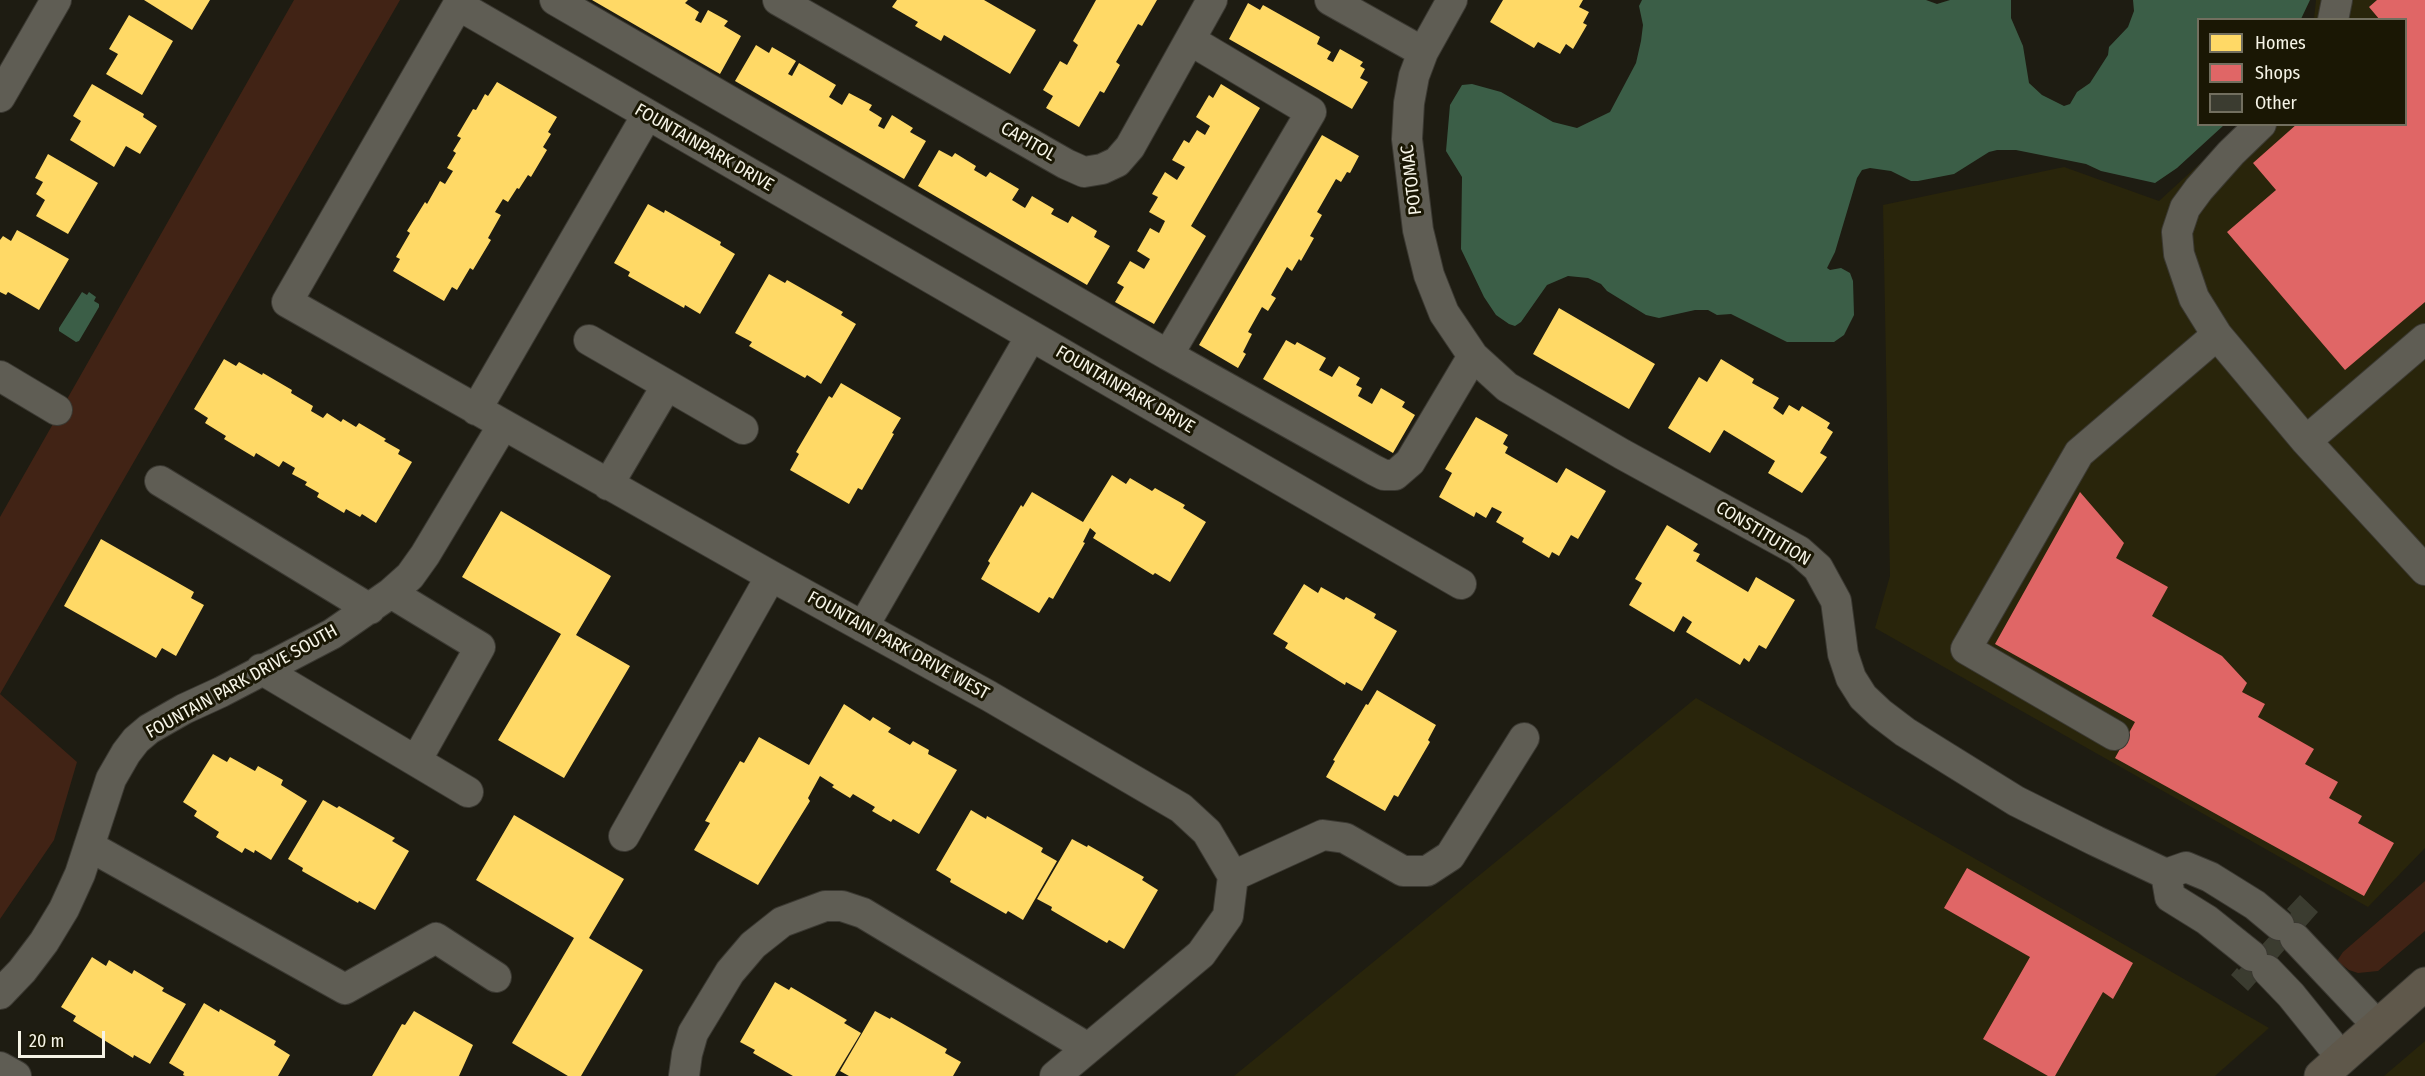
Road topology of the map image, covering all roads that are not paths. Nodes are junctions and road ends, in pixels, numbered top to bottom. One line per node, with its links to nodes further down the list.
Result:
1 (56, 0): 11 (street)
2 (555, 0): 18 (street)
3 (778, 0): 9 (street, CAPITOL)
4 (1212, 0): 9 (street, CAPITOL)
5 (1329, 0): 10 (street)
6 (1452, 0): 10 (street, POTOMAC)
7 (2337, 0): 8 (street)
8 (2333, 18)
9 (1190, 40): 18 (street)
10 (1423, 52): 19 (street, POTOMAC)
11 (0, 97)
12 (647, 115): 15 (street, FOUNTAINPARK DRIVE); 23 (street); 23 (street, FOUNTAINPARK DRIVE)
13 (2259, 126): 14 (street)
14 (2217, 334): 26 (street); 35 (street)
15 (1031, 336): 31 (street, FOUNTAINPARK DRIVE); 33 (street)
16 (2425, 339): 26 (street)
17 (589, 340): 21 (street)
18 (1168, 355): 19 (street)
19 (1473, 356): 41 (street, CONSTITUTION)
20 (0, 376): 22 (street)
21 (668, 386): 25 (street); 28 (street)
22 (57, 410)
23 (476, 410): 24 (street, FOUNTAINPARK DRIVE)
24 (503, 425): 28 (street, FOUNTAIN PARK DRIVE WEST); 32 (street, FOUNTAIN PARK DRIVE SOUTH)
25 (743, 429)
26 (2306, 441): 29 (street)
27 (160, 482): 32 (street)
28 (608, 485): 30 (street, FOUNTAIN PARK DRIVE WEST)
29 (2425, 570)
30 (771, 576): 33 (street, FOUNTAIN PARK DRIVE WEST); 39 (street)
31 (1461, 584)
32 (380, 601): 34 (street, FOUNTAIN PARK DRIVE SOUTH); 37 (street)
33 (863, 627): 42 (street, FOUNTAIN PARK DRIVE WEST)
34 (261, 669): 37 (street); 40 (street, FOUNTAIN PARK DRIVE SOUTH)
35 (2114, 735)
36 (1524, 738): 42 (street)
37 (416, 761): 38 (street)
38 (468, 792)
39 (624, 836)
40 (89, 846): 43 (street); 45 (street, FOUNTAIN PARK DRIVE SOUTH)
41 (2166, 874): 46 (street); 49 (street)
42 (1233, 876): 47 (street)
43 (496, 976)
44 (2425, 984): 46 (main road)
45 (0, 994)
46 (2378, 1025): 49 (main road)
47 (1088, 1048): 51 (street); 52 (street)
48 (0, 1067): 50 (street)
49 (2331, 1067)
50 (16, 1076)
51 (684, 1076)
52 (1055, 1076)

